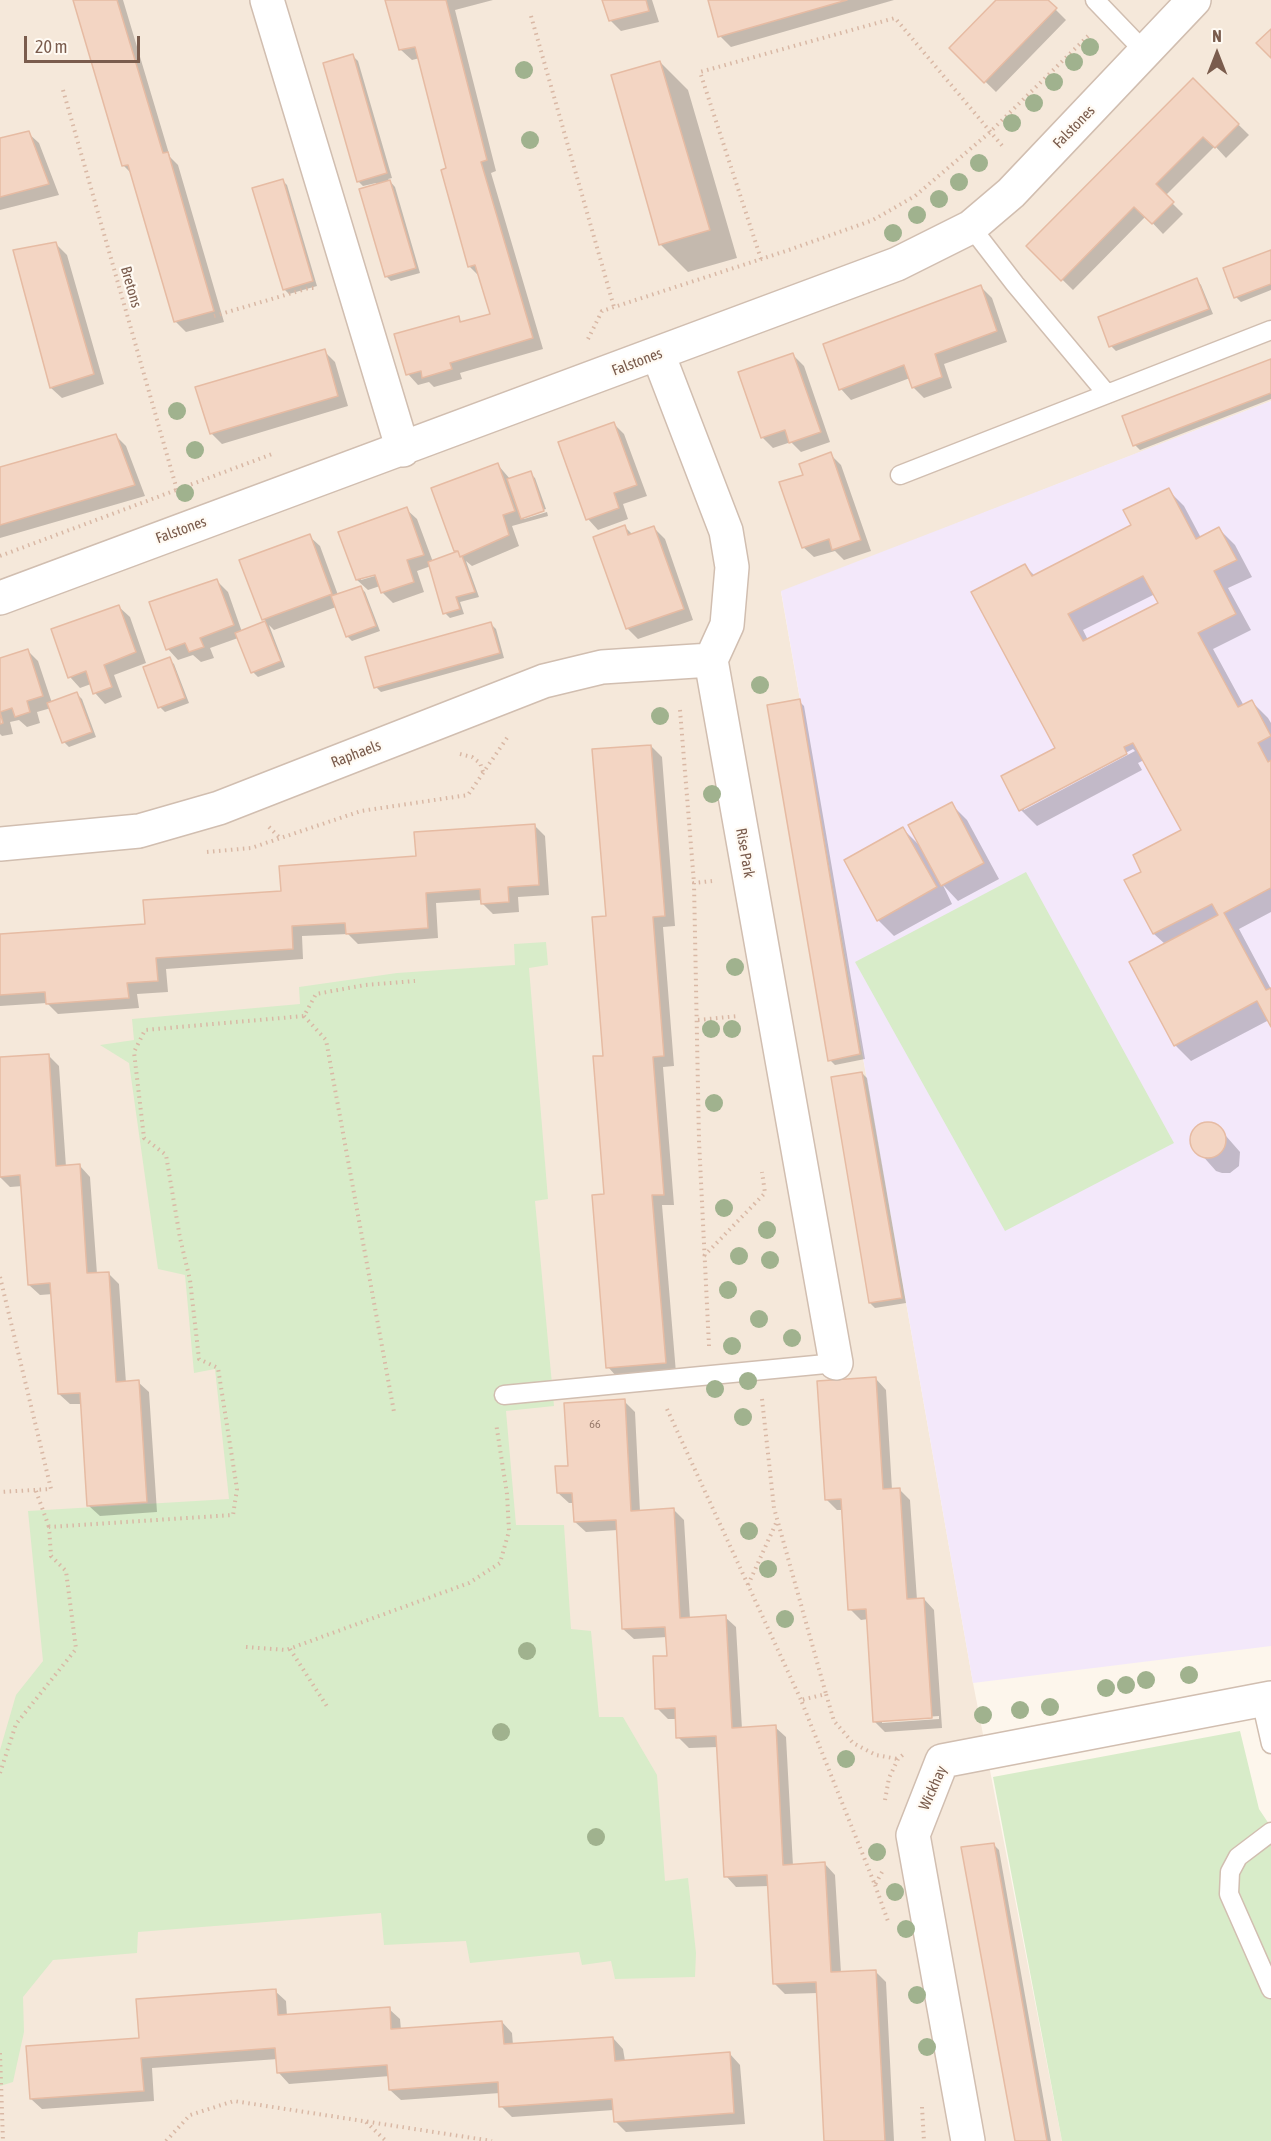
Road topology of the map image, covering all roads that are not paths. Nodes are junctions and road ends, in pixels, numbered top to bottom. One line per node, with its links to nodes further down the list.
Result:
1 (267, 0): 9 (street)
2 (1095, 0): 4 (lane)
3 (1194, 0): 4 (street, Falstones)
4 (1145, 52): 5 (street, Falstones)
5 (971, 227): 7 (street, Falstones); 8 (lane)
6 (1271, 330): 8 (lane)
7 (658, 354): 9 (street, Falstones); 12 (street)
8 (1107, 394): 10 (lane)
9 (403, 450): 11 (street, Falstones)
10 (900, 475)
11 (0, 598)
12 (711, 660): 13 (street, Raphaels); 14 (street, Rise Park)
13 (0, 844)
14 (836, 1363): 15 (lane)
15 (504, 1395)
16 (1266, 1699): 17 (lane); 20 (street, Wickhay)
17 (1271, 1744)
18 (1271, 1832): 19 (lane)
19 (1271, 1989)
20 (968, 2141)

